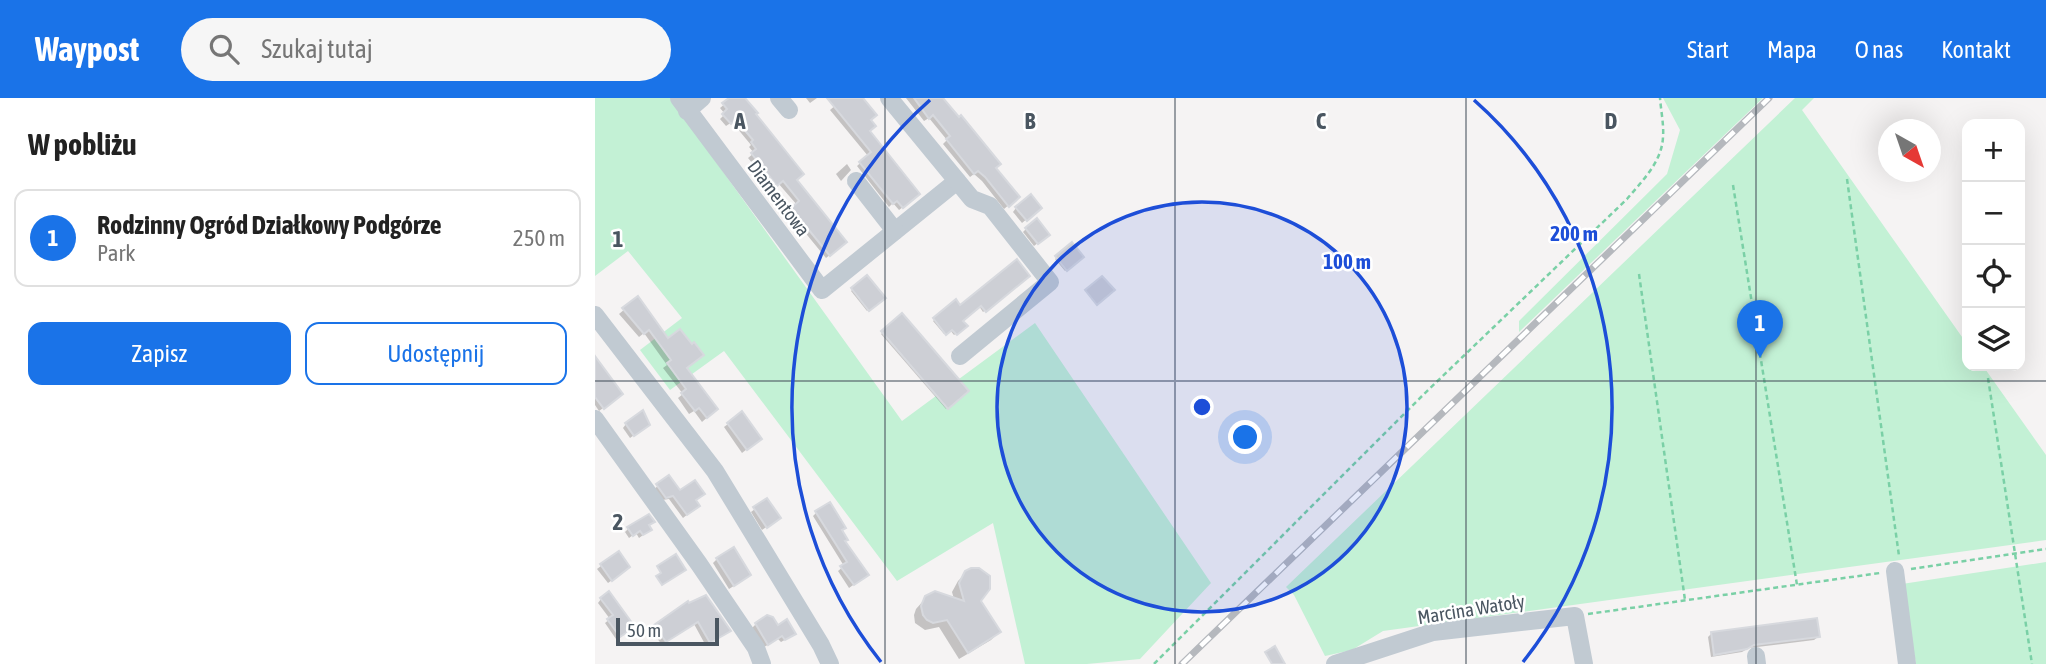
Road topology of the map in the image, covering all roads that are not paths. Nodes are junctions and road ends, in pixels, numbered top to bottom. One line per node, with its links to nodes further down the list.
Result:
1 (702, 98): 3 (street)
2 (889, 98): 5 (street)
3 (683, 104): 6 (street, Diamentowa)
4 (856, 181): 6 (street)
5 (957, 181): 6 (street); 8 (street)
6 (895, 231)
7 (595, 315): 12 (street)
8 (960, 356)
9 (595, 419): 11 (street)
10 (1898, 570): 15 (street)
11 (762, 664)
12 (830, 664)
13 (1335, 664): 14 (street, Marcina Watoły)
14 (1584, 664)
15 (1907, 664)

